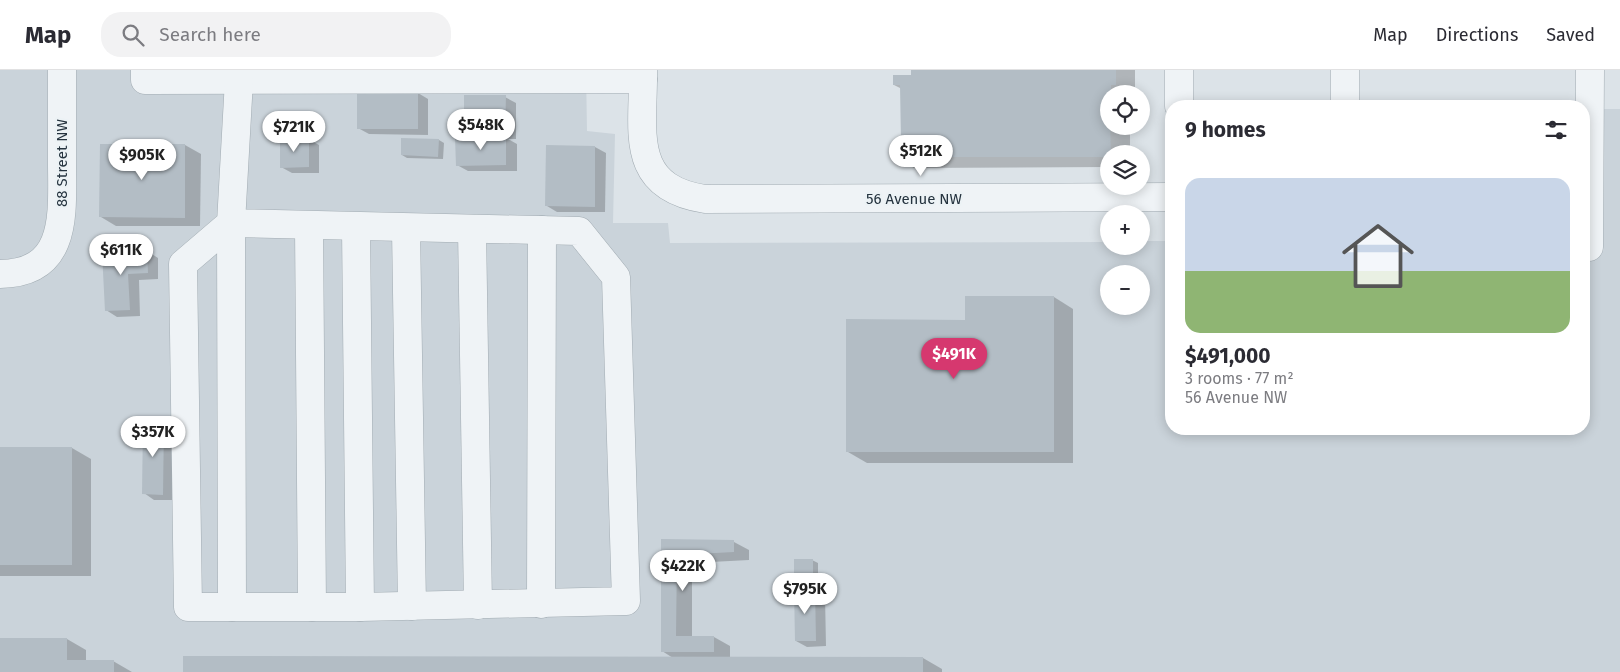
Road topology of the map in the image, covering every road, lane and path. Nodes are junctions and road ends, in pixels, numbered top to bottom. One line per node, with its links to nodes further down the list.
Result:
1 (62, 70): 19 (street, 88 Street NW)
2 (145, 70): 8 (street)
3 (1345, 70): 10 (street)
4 (1590, 70): 11 (street)
5 (1184, 72): 9 (street)
6 (644, 74): 7 (street); 12 (street, 56 Avenue NW)
7 (494, 75): 8 (street)
8 (239, 80): 13 (street)
9 (1180, 100)
10 (1345, 100)
11 (1590, 100)
12 (1165, 197)
13 (231, 223): 14 (street); 23 (street); 23 (street)
14 (309, 226): 15 (street); 24 (street)
15 (356, 227): 16 (street); 25 (street)
16 (406, 229): 17 (street); 22 (street)
17 (472, 229): 18 (street); 21 (street)
18 (542, 230): 20 (street); 20 (street)
19 (0, 274)
20 (541, 604): 21 (street)
21 (478, 605): 22 (street)
22 (412, 606): 25 (street)
23 (232, 607): 24 (street)
24 (312, 607): 25 (street)
25 (360, 607)

